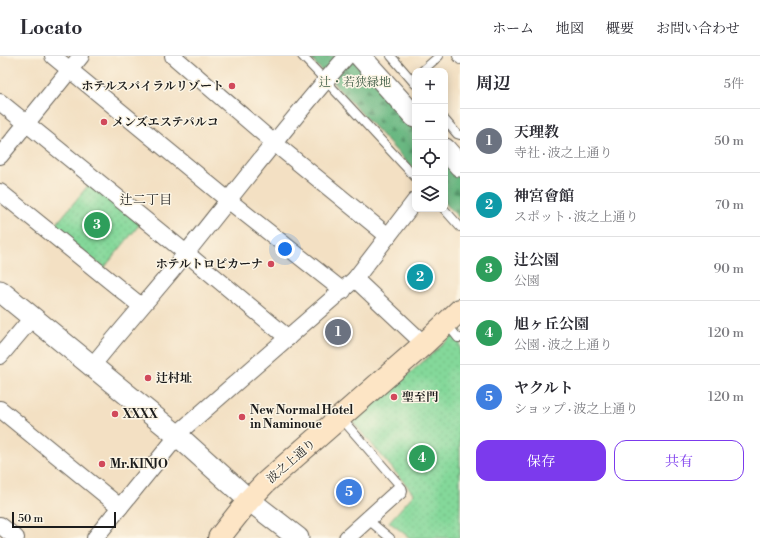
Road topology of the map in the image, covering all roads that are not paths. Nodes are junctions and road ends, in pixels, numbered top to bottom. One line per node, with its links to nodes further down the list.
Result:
1 (53, 56): 12 (street)
2 (81, 56): 12 (street)
3 (173, 56): 20 (street)
4 (302, 56): 14 (lane)
5 (347, 56): 14 (street)
6 (360, 56): 16 (street)
7 (391, 56): 13 (lane)
8 (439, 56): 11 (lane)
9 (457, 56): 10 (lane)
10 (460, 60)
11 (425, 68)
12 (70, 70): 17 (street); 24 (street)
13 (412, 79)
14 (326, 80): 20 (street); 22 (lane)
15 (0, 102): 17 (street)
16 (412, 114)
17 (26, 123): 21 (street); 29 (street)
18 (448, 124): 19 (lane)
19 (460, 135)
20 (273, 142): 24 (street); 28 (street)
21 (0, 156)
22 (414, 176)
23 (0, 192): 33 (street)
24 (228, 200): 29 (street); 31 (street)
25 (412, 205): 28 (street)
26 (447, 212): 27 (lane)
27 (460, 227)
28 (388, 236): 30 (street)
29 (186, 253): 33 (street); 36 (street)
30 (355, 280): 31 (street); 37 (street)
31 (343, 290): 36 (street)
32 (0, 291): 34 (street)
33 (141, 306): 39 (street)
34 (32, 318): 38 (street); 39 (street)
35 (456, 324): 37 (main road, 波之上通り)
36 (288, 338): 42 (street)
37 (424, 344): 41 (main road, 波之上通り)
38 (0, 356)
39 (92, 366): 42 (street)
40 (0, 409): 45 (street)
41 (341, 417): 43 (lane); 44 (main road, 波之上通り)
42 (178, 436): 44 (street); 45 (street)
43 (399, 491): 46 (street)
44 (249, 500): 50 (main road, 波之上通り); 51 (street)
45 (120, 507): 49 (street)
46 (367, 519): 52 (street); 53 (lane)
47 (0, 525): 48 (street)
48 (16, 538)
49 (95, 538)
50 (219, 538)
51 (298, 538)
52 (347, 538)
53 (390, 538)

